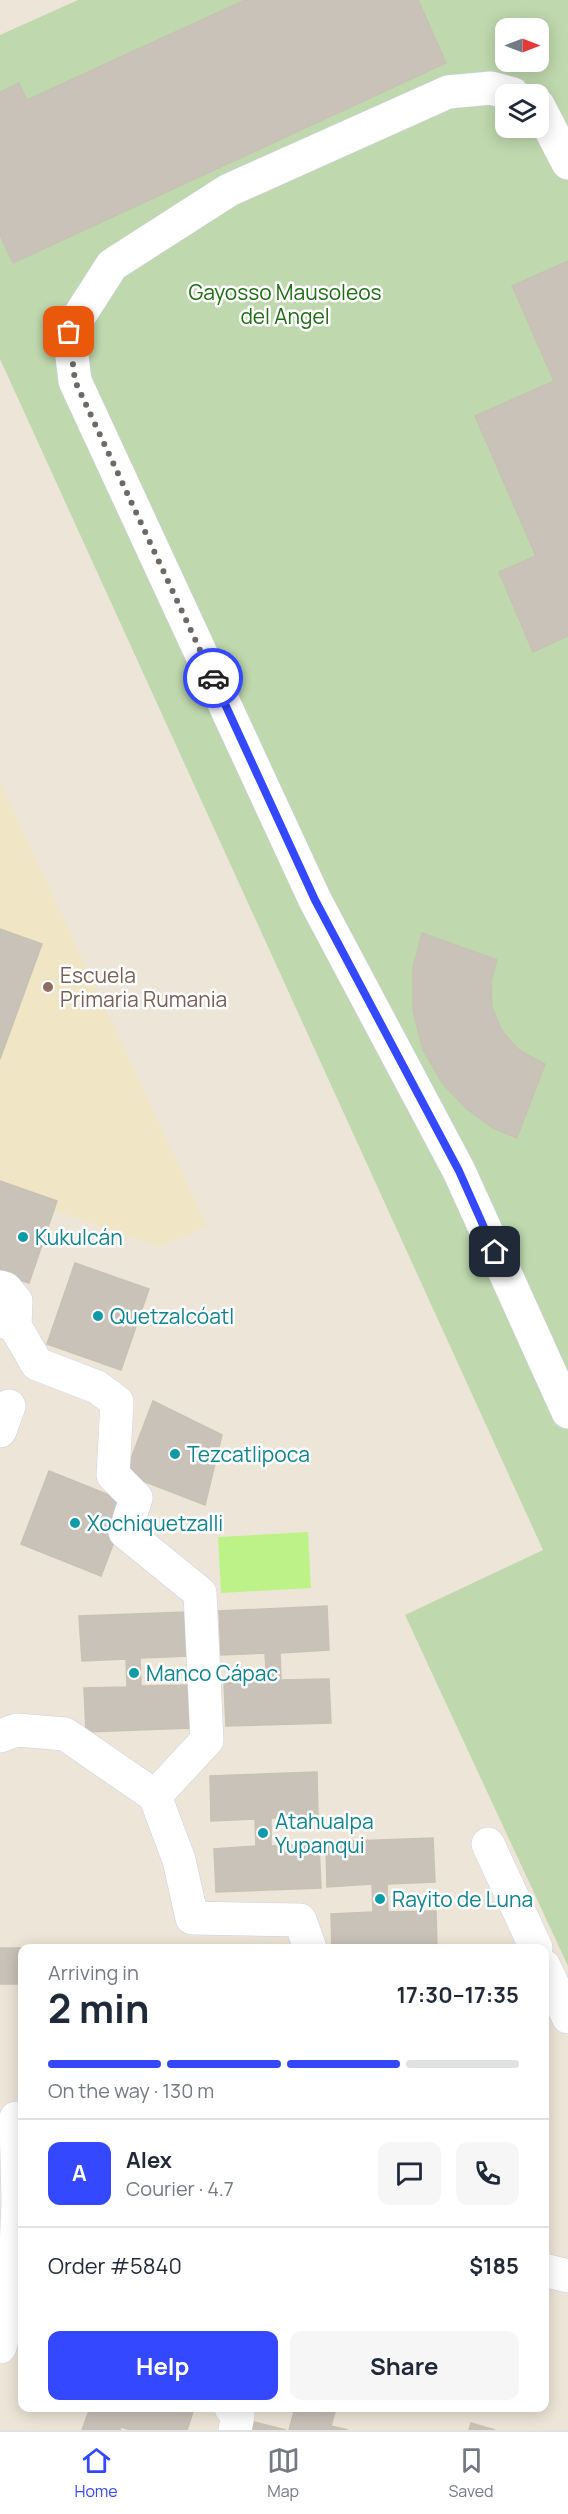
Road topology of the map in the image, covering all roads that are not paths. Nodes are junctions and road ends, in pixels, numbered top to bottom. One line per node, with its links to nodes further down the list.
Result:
1 (495, 89): 6 (street)
2 (549, 126): 3 (street)
3 (568, 163)
4 (0, 1287): 5 (street)
5 (7, 1323): 8 (street)
6 (568, 1412)
7 (0, 1736): 8 (street)
8 (155, 1796): 10 (street)
9 (488, 1844): 11 (street)
10 (309, 1944)
11 (534, 1944)
12 (549, 1977): 13 (street)
13 (568, 2017)
14 (16, 2118): 17 (street)
15 (549, 2271): 16 (street)
16 (568, 2276)
17 (0, 2347)
18 (235, 2412): 19 (street)
19 (235, 2430)

